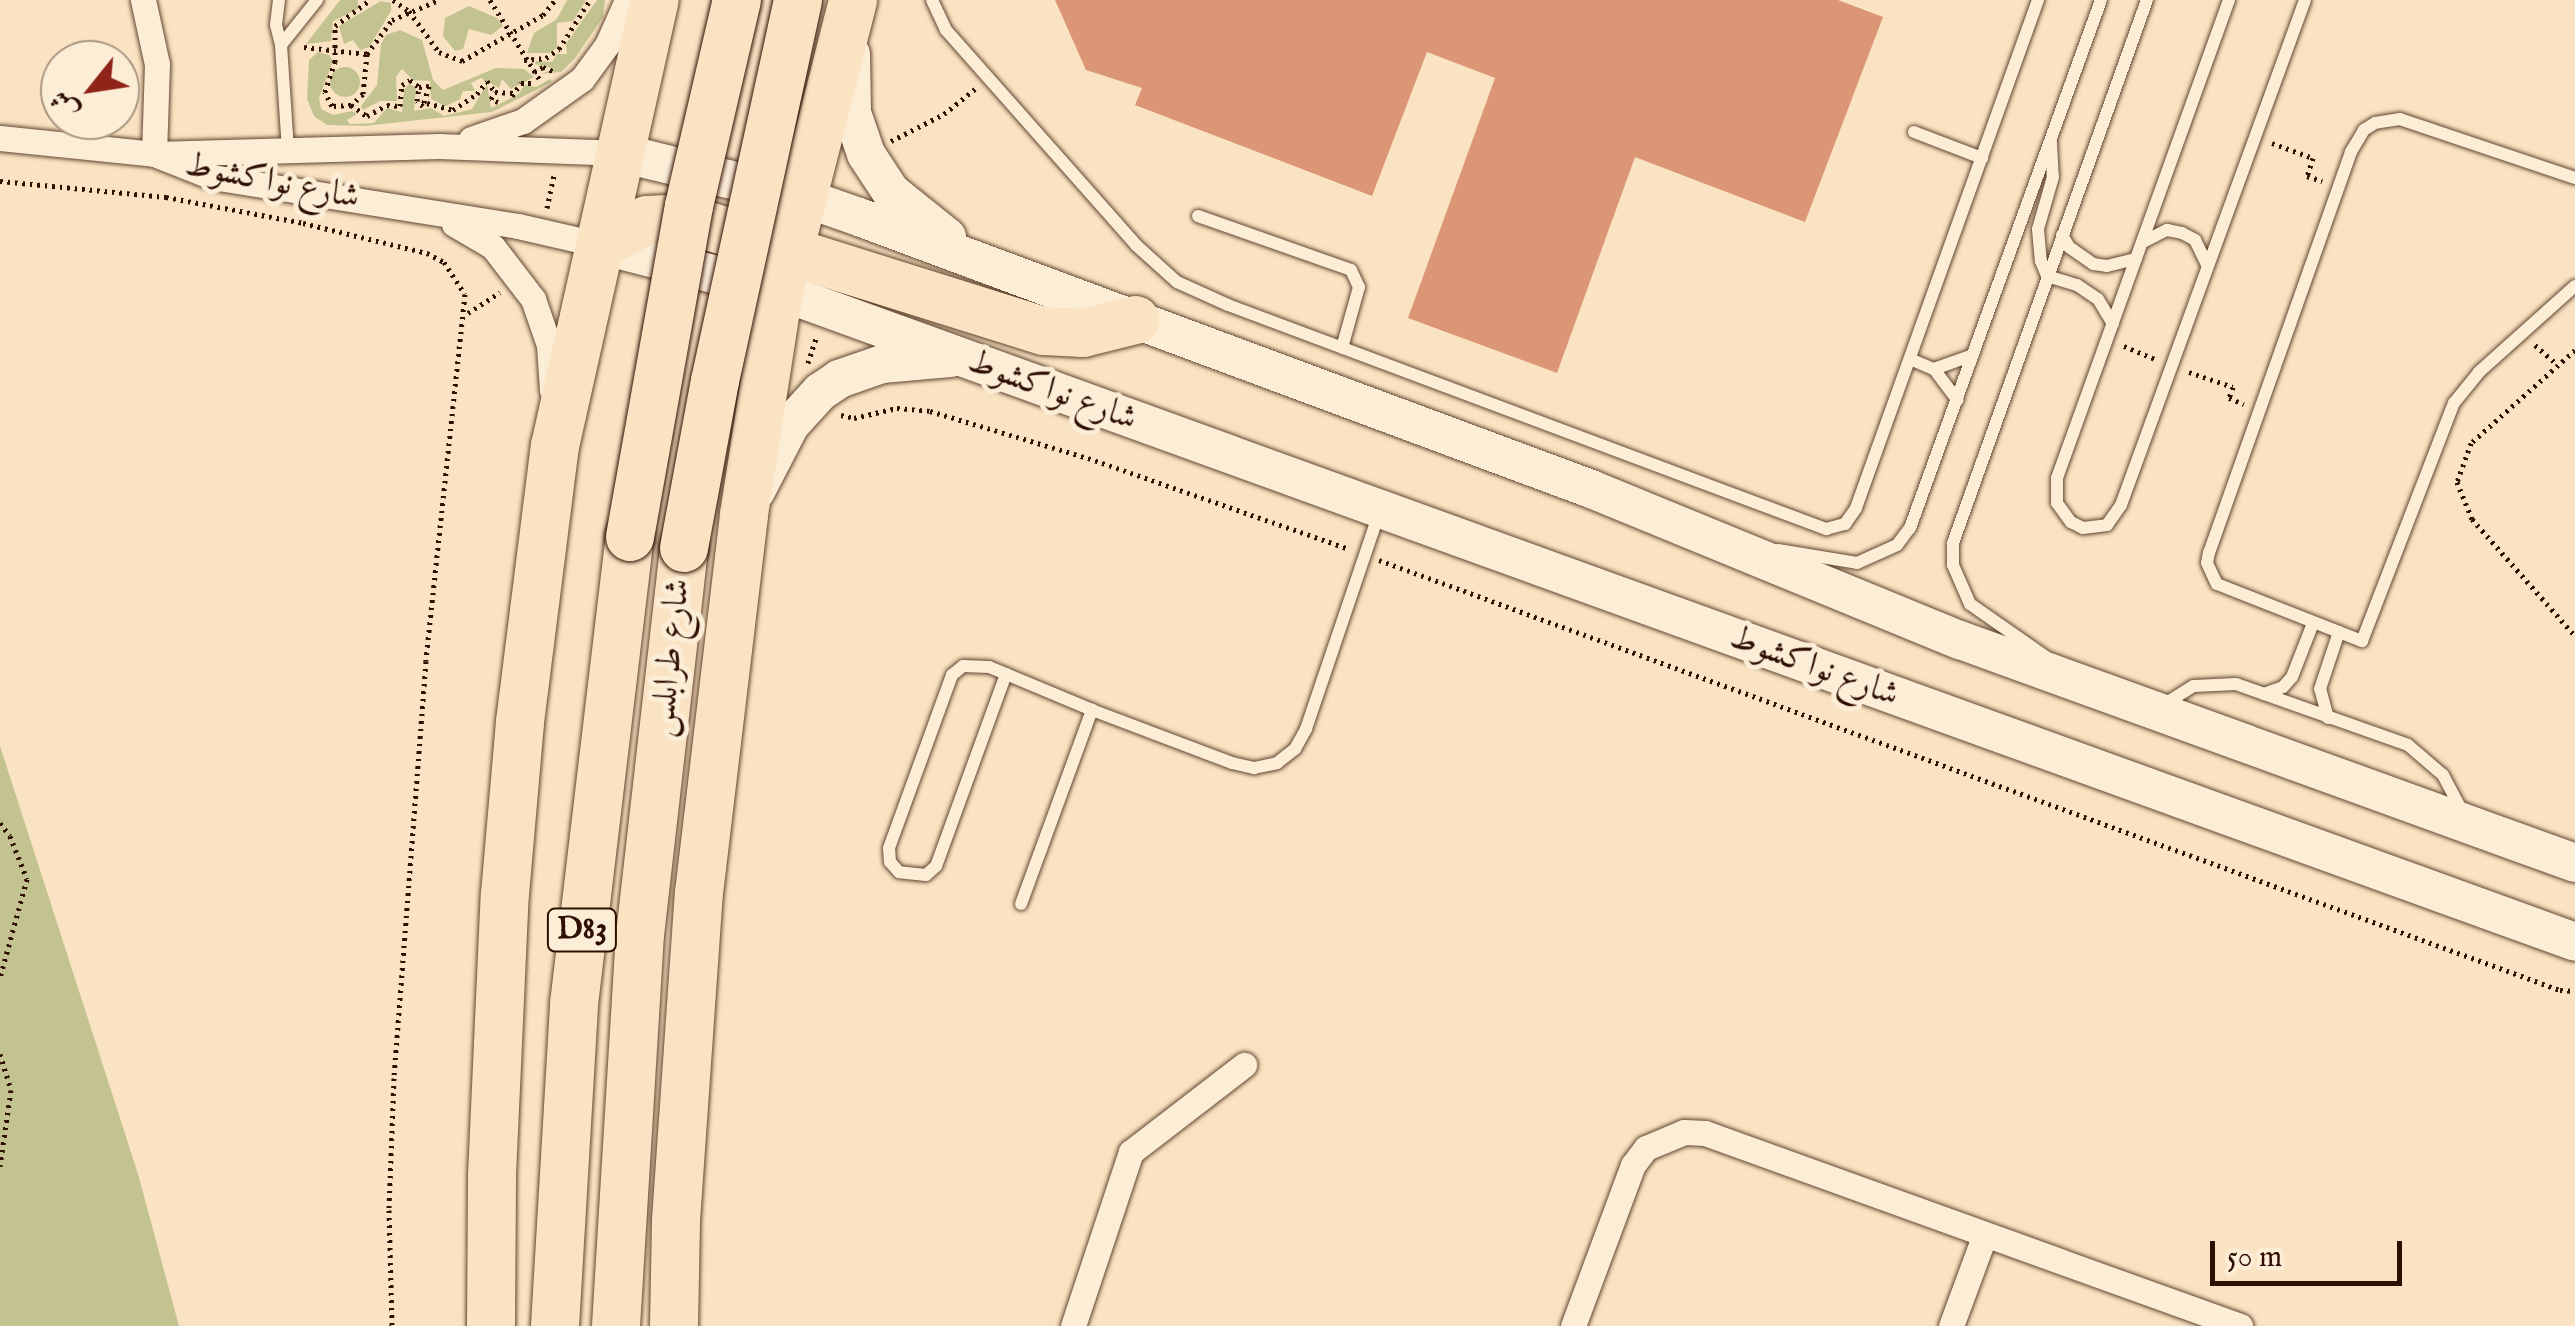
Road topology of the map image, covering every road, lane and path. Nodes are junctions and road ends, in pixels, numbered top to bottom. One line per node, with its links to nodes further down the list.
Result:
1 (143, 0): 44 (street)
2 (279, 0): 23 (lane)
3 (317, 0): 23 (lane)
4 (370, 0): 24 (path)
5 (393, 0): 21 (path)
6 (439, 0): 21 (path)
7 (490, 0): 22 (path)
8 (555, 0): 22 (path)
9 (590, 0): 26 (path)
10 (628, 0): 41 (street)
11 (655, 0): 43 (highway)
12 (738, 0): 102 (highway, شارع طرابلس / D83, bridge)
13 (798, 0): 103 (highway, شارع طرابلس / D83, bridge)
14 (855, 0): 45 (street); 50 (highway)
15 (932, 0): 29 (lane)
16 (2038, 0): 46 (lane)
17 (2101, 0): 40 (lane)
18 (2146, 0): 53 (lane)
19 (2229, 0): 54 (lane)
20 (2306, 0): 38 (lane)
21 (409, 12): 22 (path); 25 (path)
22 (512, 34): 26 (path)
23 (282, 45): 24 (path); 42 (lane)
24 (337, 50): 25 (path); 36 (path)
25 (367, 54): 36 (path)
26 (524, 60): 28 (path)
27 (553, 70): 28 (path)
28 (534, 72): 30 (path)
29 (989, 78): 45 (path); 65 (lane)
30 (540, 80)
31 (502, 82): 33 (path)
32 (419, 87): 35 (path); 35 (path); 36 (path)
33 (504, 90): 34 (path); 34 (path)
34 (495, 92): 35 (path)
35 (427, 103)
36 (351, 105)
37 (1914, 132): 46 (lane)
38 (2256, 136): 49 (path); 58 (lane)
39 (0, 138): 44 (street)
40 (2050, 140): 60 (lane); 67 (lane)
41 (440, 146): 42 (street, شارع نواكشوط); 43 (street, شارع نواكشوط)
42 (288, 150): 44 (street, شارع نواكشوط)
43 (620, 153): 50 (street, شارع نواكشوط); 55 (highway)
44 (154, 154): 51 (street, شارع نواكشوط)
45 (866, 154): 57 (street)
46 (1982, 158): 69 (lane)
47 (2575, 178): 49 (lane)
48 (0, 181): 100 (path)
49 (2339, 187): 79 (lane)
50 (802, 197): 57 (street, شارع نواكشوط); 59 (highway)
51 (427, 211): 55 (street, شارع نواكشوط); 74 (street)
52 (1198, 216): 65 (lane)
53 (2062, 235): 56 (lane); 60 (lane)
54 (2142, 243): 56 (lane); 58 (lane)
55 (601, 245): 59 (highway); 74 (highway)
56 (2136, 259): 63 (lane)
57 (981, 262): 62 (street, شارع نواكشوط)
58 (2208, 267): 63 (lane)
59 (784, 270): 62 (highway); 68 (street, شارع نواكشوط); 76 (highway)
60 (2048, 276): 63 (lane); 83 (lane)
61 (2575, 286): 64 (lane)
62 (1135, 320): 77 (street, شارع نواكشوط)
63 (2112, 324)
64 (2522, 334): 70 (path); 80 (lane)
65 (1342, 348): 69 (lane)
66 (2575, 350): 70 (path)
67 (1974, 354): 71 (lane); 73 (lane)
68 (962, 357): 72 (street); 75 (street, شارع نواكشوط)
69 (1910, 358): 71 (lane)
70 (2558, 365): 81 (path)
71 (1934, 369): 73 (lane)
72 (820, 392): 76 (street); 78 (path)
73 (1957, 400): 77 (lane)
74 (556, 446): 101 (highway)
75 (1380, 511): 78 (lane); 92 (street, شارع نواكشوط)
76 (744, 514): 104 (highway)
77 (1745, 554): 83 (street, شارع نواكشوط)
78 (1366, 555): 85 (lane); 94 (path)
79 (2313, 622): 80 (lane); 84 (lane)
80 (2339, 632): 87 (lane)
81 (2575, 636)
82 (1006, 674): 82 (lane); 85 (lane)
83 (2069, 680): 86 (street, شارع نواكشوط)
84 (2263, 694): 86 (lane); 87 (lane)
85 (1092, 710): 91 (lane)
86 (2154, 711): 89 (street, شارع نواكشوط)
87 (2328, 718): 89 (lane)
88 (0, 823): 93 (path)
89 (2468, 824): 90 (street, شارع نواكشوط)
90 (2575, 863)
91 (1021, 904)
92 (2575, 942)
93 (0, 978)
94 (2575, 991)
95 (0, 1054): 97 (path)
96 (1244, 1065): 105 (street)
97 (0, 1166)
98 (1984, 1237): 99 (street); 106 (street); 107 (street)
99 (2234, 1324)
100 (392, 1326)
101 (491, 1326)
102 (555, 1326)
103 (616, 1326)
104 (674, 1326)
105 (1073, 1326)
106 (1573, 1326)
107 (1951, 1326)

